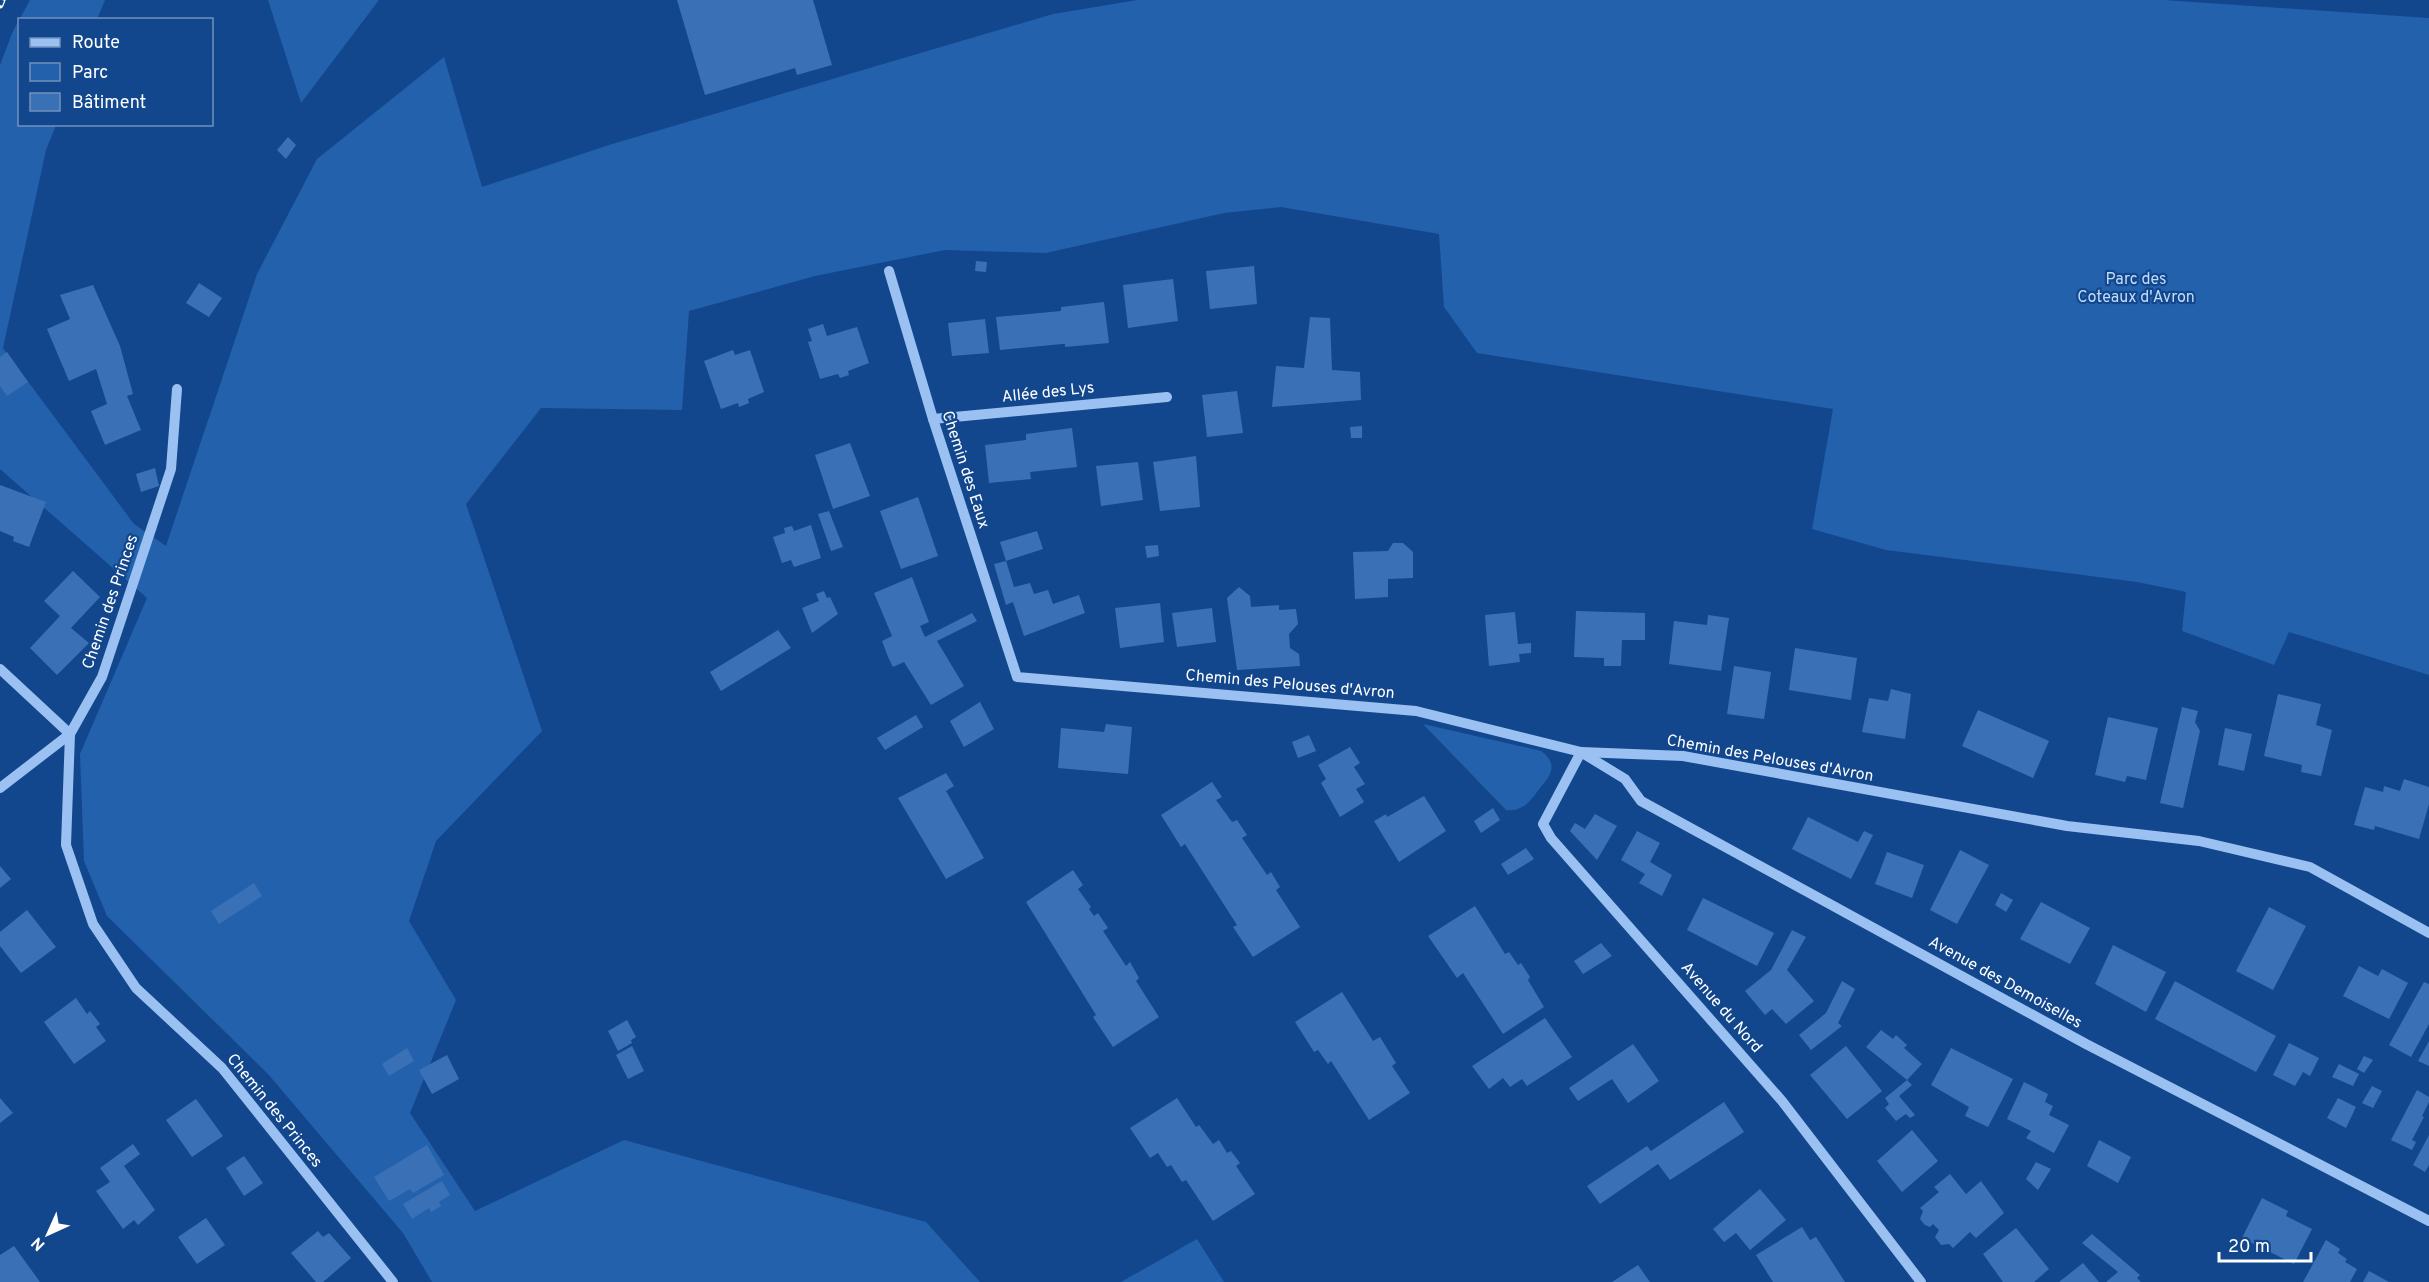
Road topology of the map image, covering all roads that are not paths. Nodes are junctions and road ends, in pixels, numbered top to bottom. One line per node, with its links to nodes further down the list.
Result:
1 (889, 271): 4 (street, Chemin des Eaux)
2 (177, 389): 7 (street, Chemin des Princes)
3 (1167, 397): 4 (street, Allée des Lys)
4 (933, 420): 6 (street, Chemin des Eaux)
5 (0, 669): 7 (street)
6 (1017, 678): 8 (street, Chemin des Pelouses d'Avron)
7 (70, 734): 9 (street); 12 (street, Chemin des Princes)
8 (1581, 752): 10 (street, Chemin des Pelouses d'Avron); 11 (street, Avenue des Demoiselles); 13 (street, Avenue du Nord)
9 (0, 788)
10 (2429, 933)
11 (2429, 1221)
12 (393, 1282)
13 (1921, 1282)

